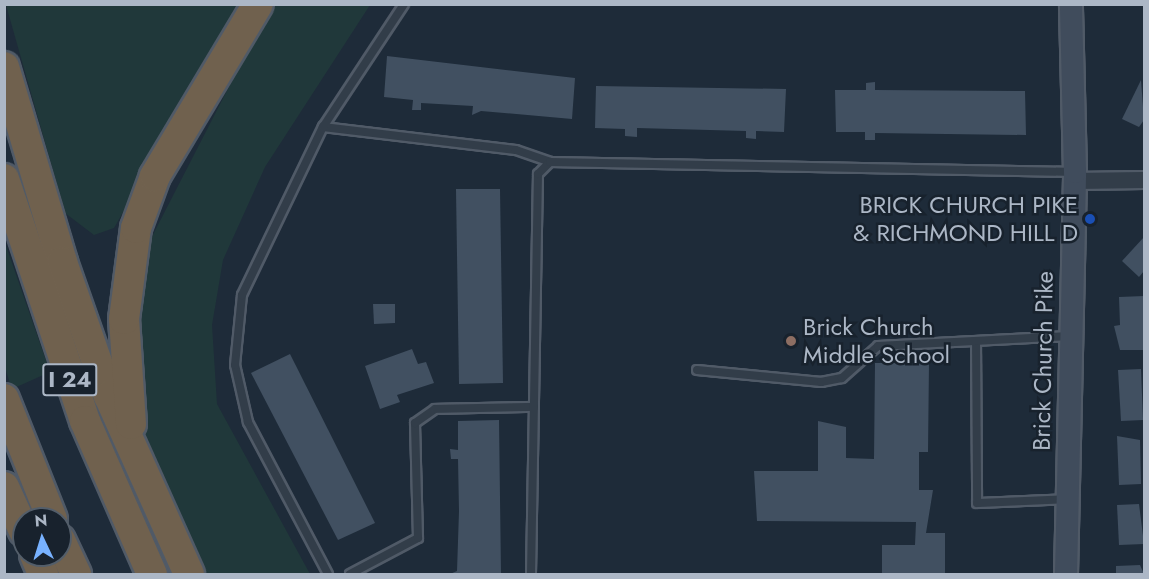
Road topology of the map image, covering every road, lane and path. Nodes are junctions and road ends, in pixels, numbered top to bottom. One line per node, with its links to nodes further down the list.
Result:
1 (258, 4): 15 (highway)
2 (404, 4): 5 (lane)
3 (1071, 4): 7 (main road, Brick Church Pike)
4 (4, 67): 15 (highway)
5 (323, 127): 6 (lane); 22 (lane)
6 (550, 162): 7 (lane); 14 (lane)
7 (1075, 176): 9 (street); 10 (main road, Brick Church Pike)
8 (4, 179): 20 (highway, I 24)
9 (1144, 180)
10 (1071, 336): 11 (lane); 17 (main road, Brick Church Pike)
11 (976, 341): 12 (lane); 17 (lane)
12 (697, 370)
13 (4, 399): 19 (highway, I 24)
14 (534, 406): 23 (lane); 24 (lane)
15 (135, 456): 21 (highway)
16 (4, 487): 18 (highway)
17 (1067, 499): 25 (main road, Brick Church Pike)
18 (13, 507)
19 (47, 507)
20 (152, 574)
21 (189, 574)
22 (328, 574)
23 (350, 574)
24 (531, 574)
25 (1066, 574)

